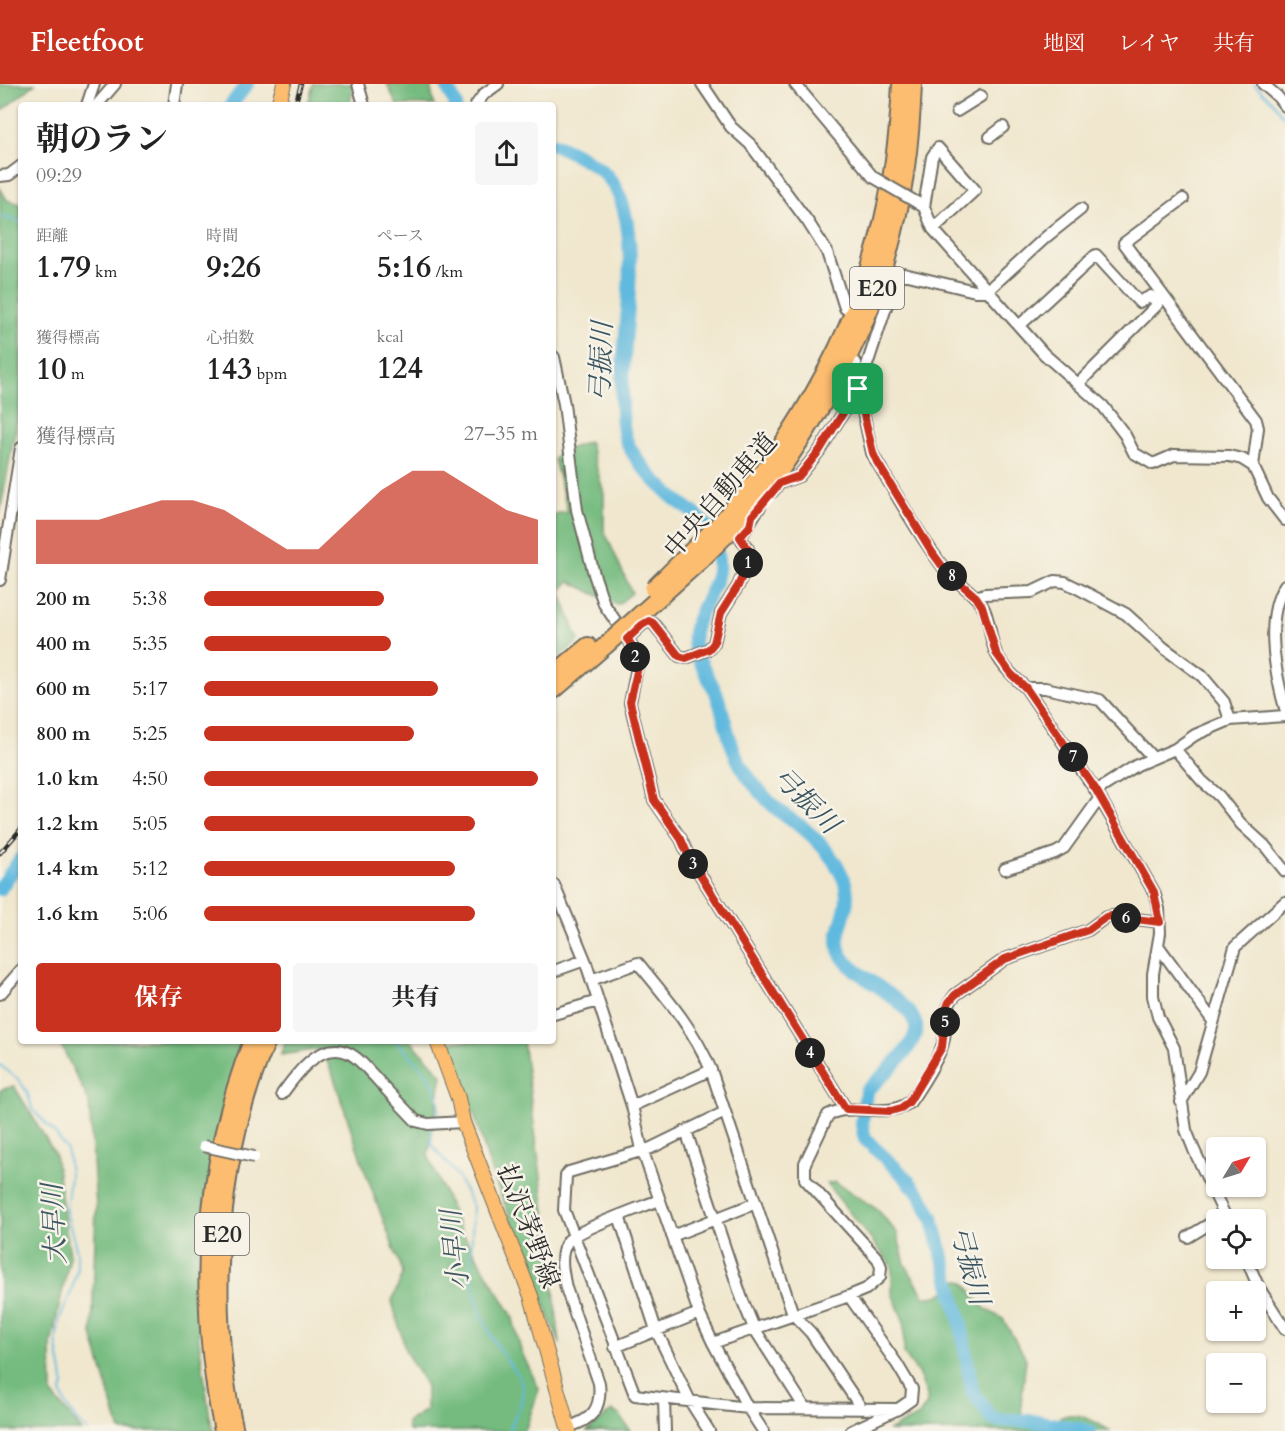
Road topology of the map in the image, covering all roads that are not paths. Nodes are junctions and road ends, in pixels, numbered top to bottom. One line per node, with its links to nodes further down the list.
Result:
1 (94, 84): 13 (street)
2 (115, 84): 13 (street)
3 (177, 84): 14 (street)
4 (284, 84): 15 (main road)
5 (358, 84): 16 (street)
6 (498, 84): 17 (street)
7 (702, 84): 29 (street)
8 (795, 84): 25 (street, bridge)
9 (901, 84): 37 (highway, 中央自動車道 / E20)
10 (913, 84): 37 (highway, 中央自動車道 / E20)
11 (1263, 84): 18 (street)
12 (981, 96): 19 (street)
13 (93, 102)
14 (174, 102)
15 (279, 102)
16 (363, 102)
17 (478, 102)
18 (1285, 106)
19 (957, 111)
20 (1003, 127): 21 (street)
21 (990, 137)
22 (18, 168): 23 (street)
23 (0, 176)
24 (1183, 199): 35 (street)
25 (920, 205): 27 (street); 27 (street)
26 (1081, 210): 28 (street)
27 (933, 229): 28 (street)
28 (987, 291): 30 (street); 34 (street)
29 (845, 308)
30 (1019, 326): 33 (street); 33 (street)
31 (856, 363): 34 (street)
32 (556, 366): 42 (street)
33 (1079, 383): 35 (street)
34 (858, 384): 41 (street); 42 (street)
35 (1253, 466): 38 (street)
36 (18, 467): 39 (street)
37 (775, 468): 43 (highway, 中央自動車道 / E20, bridge)
38 (1285, 520)
39 (0, 580)
40 (1285, 585): 47 (street)
41 (976, 597): 46 (street); 49 (street)
42 (627, 639): 74 (street)
43 (602, 642): 44 (highway, 中央自動車道 / E20); 45 (highway, 中央自動車道 / E20)
44 (556, 673)
45 (556, 688)
46 (1026, 688): 51 (street); 52 (street)
47 (1285, 708)
48 (1285, 716): 49 (street)
49 (1230, 720): 50 (street)
50 (1175, 749): 51 (street); 54 (street)
51 (1153, 758): 52 (street)
52 (1097, 795): 53 (street); 57 (street)
53 (1005, 869)
54 (1285, 871)
55 (556, 890): 59 (street)
56 (1285, 902): 66 (street)
57 (1160, 922): 58 (street); 74 (street)
58 (1159, 947): 66 (street); 72 (street)
59 (585, 960): 60 (street); 62 (street)
60 (556, 970)
61 (18, 973): 63 (street)
62 (591, 980): 64 (street); 70 (street)
63 (0, 994)
64 (598, 1001): 65 (street); 73 (street)
65 (556, 1013)
66 (1213, 1021): 72 (street)
67 (251, 1044): 106 (highway, E20)
68 (266, 1044): 107 (highway, E20)
69 (438, 1044): 76 (main road, 払沢茅野線)
70 (711, 1070): 73 (street); 75 (street)
71 (282, 1094): 76 (street)
72 (1181, 1102): 83 (street)
73 (632, 1106): 79 (street)
74 (846, 1109): 91 (street)
75 (725, 1112): 77 (street); 82 (street)
76 (463, 1122): 105 (main road, 払沢茅野線)
77 (686, 1131): 79 (street); 85 (street)
78 (201, 1145): 80 (street, bridge)
79 (642, 1149): 81 (street); 87 (street)
80 (254, 1157)
81 (659, 1200): 84 (street); 88 (street)
82 (756, 1203): 85 (street); 93 (street)
83 (1218, 1209)
84 (619, 1216): 87 (street); 96 (street)
85 (715, 1219): 88 (street); 94 (street)
86 (1206, 1227): 89 (street)
87 (574, 1236): 98 (street); 105 (street)
88 (672, 1236): 92 (street)
89 (1188, 1237)
90 (1251, 1269): 95 (street)
91 (849, 1296): 93 (street); 104 (street)
92 (699, 1313): 96 (street); 97 (street)
93 (793, 1314): 94 (street); 103 (street)
94 (754, 1328): 97 (street); 102 (street)
95 (1285, 1329)
96 (656, 1330): 98 (street); 100 (street)
97 (712, 1343): 101 (street)
98 (615, 1347): 99 (street)
99 (664, 1399): 100 (street); 108 (street)
100 (690, 1401): 101 (street); 109 (street)
101 (748, 1408): 102 (street); 110 (street)
102 (805, 1408): 103 (street)
103 (862, 1409): 104 (street)
104 (898, 1409): 111 (street)
105 (569, 1429)
106 (223, 1431)
107 (235, 1431)
108 (665, 1431)
109 (709, 1431)
110 (763, 1431)
111 (851, 1431)

